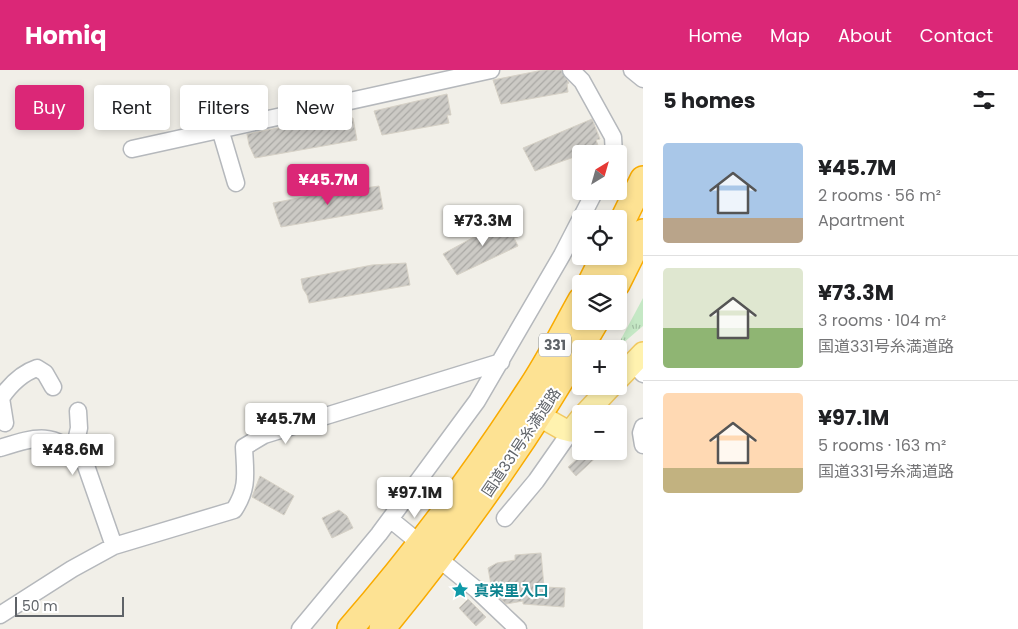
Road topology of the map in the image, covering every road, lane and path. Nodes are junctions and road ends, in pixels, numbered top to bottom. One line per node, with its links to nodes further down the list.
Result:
1 (491, 70): 5 (street)
2 (571, 70): 8 (street)
3 (632, 70): 4 (street)
4 (643, 79)
5 (268, 119)
6 (216, 130): 9 (street)
7 (220, 130): 11 (street)
8 (613, 145)
9 (132, 149)
10 (643, 179): 13 (highway)
11 (236, 182)
12 (590, 200): 18 (street)
13 (627, 212)
14 (643, 232): 15 (highway)
15 (622, 275)
16 (572, 316): 36 (highway, 国道331号糸満道路 / 331)
17 (591, 330): 25 (highway, 国道331号糸満道路 / 331)
18 (501, 362): 33 (street); 35 (street)
19 (640, 363): 20 (main road)
20 (627, 372)
21 (52, 387): 26 (street)
22 (603, 395): 23 (main road)
23 (593, 405)
24 (78, 411): 32 (street)
25 (540, 416): 27 (main road); 36 (highway, 国道331号糸満道路 / 331)
26 (5, 423)
27 (572, 426)
28 (643, 427): 30 (street)
29 (572, 430): 34 (street)
30 (643, 445)
31 (0, 448): 32 (street)
32 (74, 450): 35 (street)
33 (390, 518): 36 (street); 38 (street)
34 (504, 518)
35 (114, 546): 37 (street)
36 (430, 552): 39 (highway, 国道331号糸満道路 / 331); 40 (highway, 国道331号糸満道路 / 331); 41 (street)
37 (0, 615)
38 (300, 629)
39 (350, 629)
40 (382, 629)
41 (518, 629)

